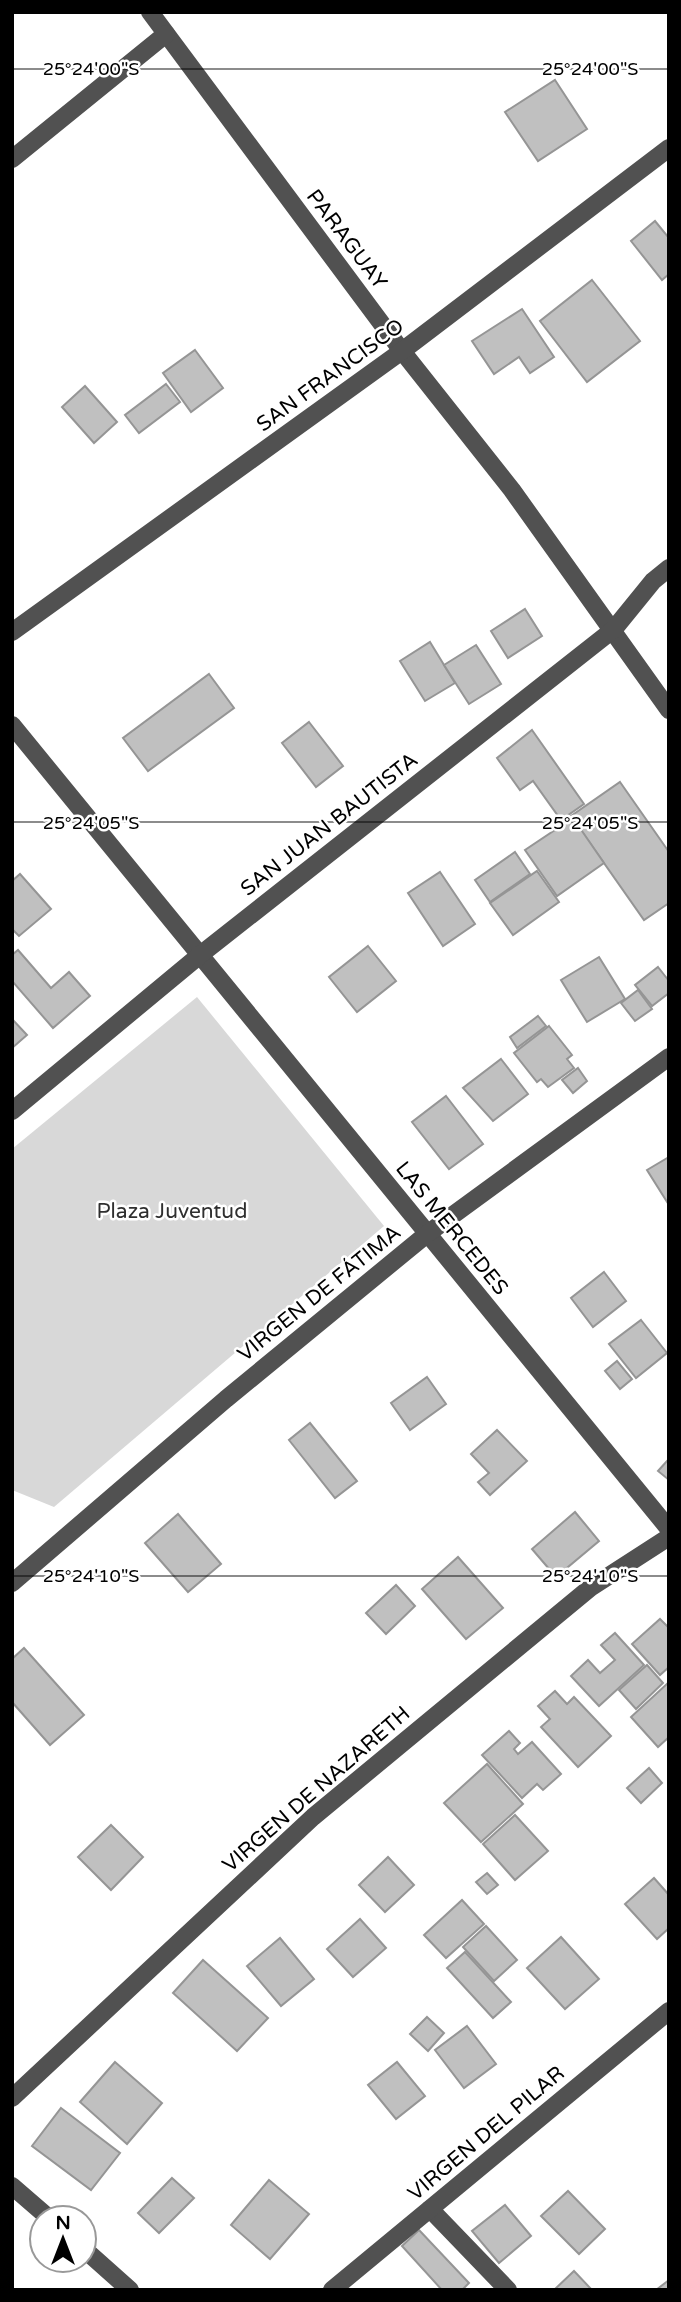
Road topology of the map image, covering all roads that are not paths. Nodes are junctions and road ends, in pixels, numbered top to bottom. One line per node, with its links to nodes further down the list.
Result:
1 (150, 12): 2 (street, PARAGUAY)
2 (166, 34): 4 (street); 5 (street, PARAGUAY)
3 (669, 148): 5 (street, SAN FRANCISCO)
4 (12, 159)
5 (402, 351): 7 (street, PARAGUAY); 8 (street, SAN FRANCISCO)
6 (669, 568): 7 (street, SAN JUAN BAUTISTA)
7 (614, 629): 9 (street, PARAGUAY); 11 (street, SAN JUAN BAUTISTA)
8 (12, 632)
9 (669, 710)
10 (12, 725): 11 (street, LAS MERCEDES)
11 (200, 956): 13 (street, SAN JUAN BAUTISTA); 14 (street, LAS MERCEDES)
12 (669, 1057): 14 (street, VIRGEN DE FÁTIMA)
13 (12, 1111)
14 (427, 1234): 15 (street, LAS MERCEDES); 17 (street, VIRGEN DE FÁTIMA)
15 (669, 1529)
16 (669, 1537): 19 (street, VIRGEN DE NAZARETH)
17 (12, 1583)
18 (669, 2011): 22 (street, VIRGEN DEL PILAR)
19 (12, 2098)
20 (12, 2186): 21 (street)
21 (33, 2204)
22 (430, 2209): 25 (street, VIRGEN DEL PILAR); 26 (street)
23 (98, 2261): 24 (street)
24 (130, 2290)
25 (332, 2290)
26 (508, 2290)

